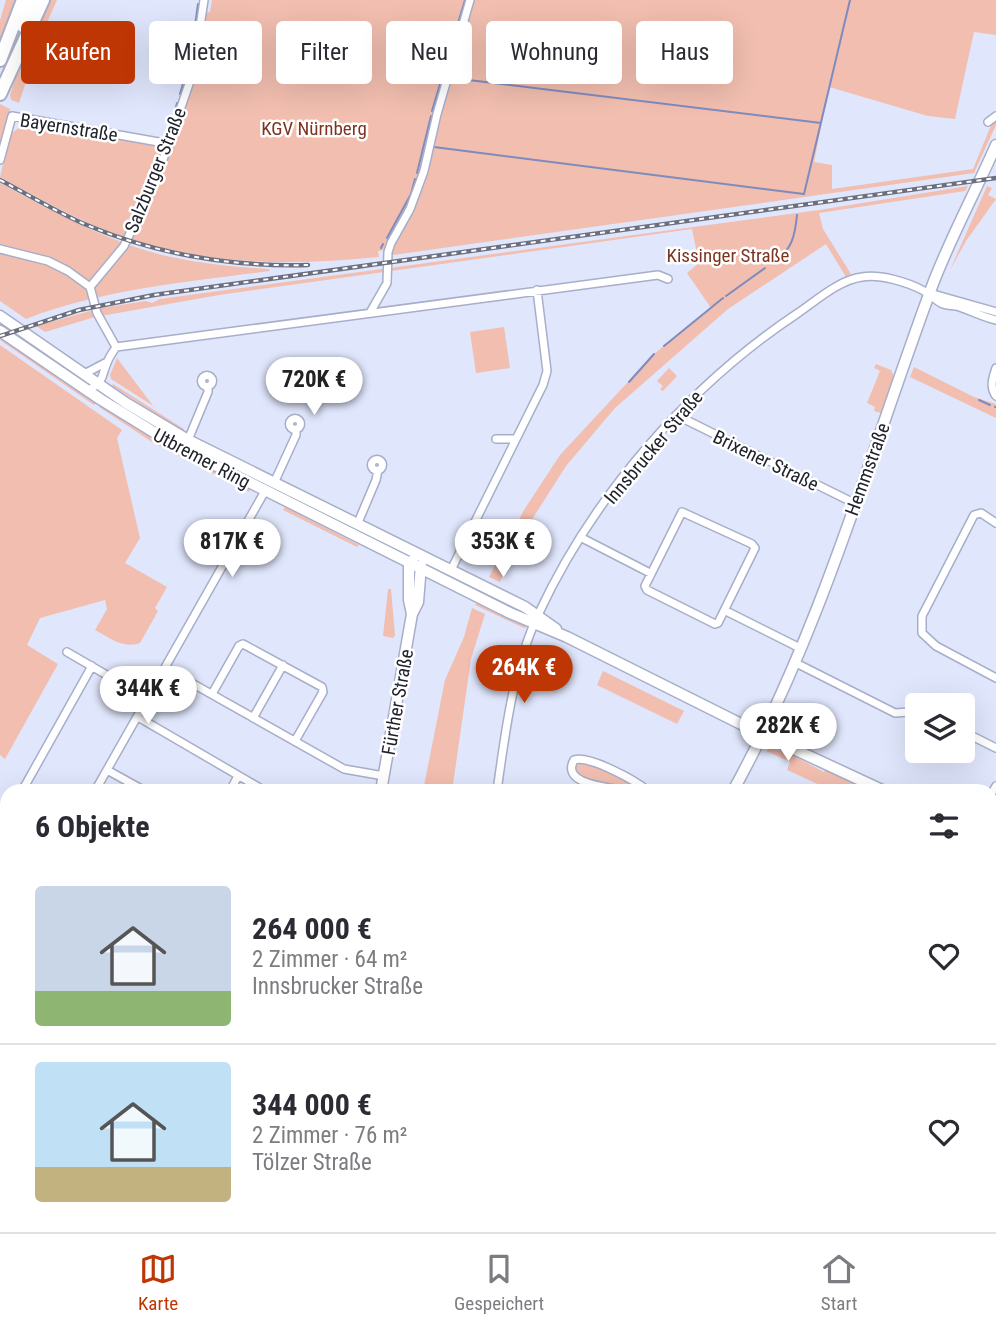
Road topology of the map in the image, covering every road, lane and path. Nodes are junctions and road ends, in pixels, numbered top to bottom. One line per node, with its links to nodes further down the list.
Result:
1 (23, 0): 6 (highway)
2 (32, 0): 7 (highway)
3 (43, 0): 8 (highway)
4 (204, 0): 11 (street, Salzburger Straße)
5 (470, 0): 19 (street)
6 (0, 60)
7 (0, 77)
8 (0, 94)
9 (996, 116): 10 (street)
10 (988, 122)
11 (170, 144): 13 (street, Bayernstraße); 16 (street, Salzburger Straße)
12 (996, 145): 18 (street, Hemmstraße)
13 (0, 160)
14 (0, 249): 16 (street)
15 (668, 279): 17 (street)
16 (90, 287): 24 (street)
17 (537, 290): 19 (street); 35 (street)
18 (929, 294): 20 (street); 22 (street); 32 (street, Innsbrucker Straße); 40 (street, Hemmstraße)
19 (371, 312): 24 (street)
20 (996, 312)
21 (0, 316): 27 (street, Utbremer Ring)
22 (996, 320)
23 (0, 331): 30 (street, Utbremer Ring)
24 (116, 347): 25 (street)
25 (107, 362): 27 (street); 28 (street)
26 (996, 368): 31 (street)
27 (85, 374): 28 (street, Utbremer Ring)
28 (99, 384): 30 (street); 36 (street, Utbremer Ring)
29 (208, 387): 36 (street, Utbremer Ring)
30 (87, 390): 39 (street, Utbremer Ring)
31 (996, 396)
32 (676, 415): 40 (street, Brixener Straße); 44 (street, Innsbrucker Straße)
33 (296, 429): 38 (street, Utbremer Ring)
34 (496, 439): 35 (street)
35 (516, 439): 48 (street)
36 (188, 440): 38 (street, Utbremer Ring)
37 (378, 470): 43 (street)
38 (274, 483): 43 (street, Utbremer Ring)
39 (265, 491): 46 (street, Utbremer Ring); 58 (street)
40 (856, 504): 53 (street, Hemmstraße)
41 (996, 510): 42 (street)
42 (993, 521): 59 (street)
43 (357, 525): 45 (street, Utbremer Ring)
44 (582, 538): 49 (street); 52 (street, Innsbrucker Straße)
45 (419, 555): 46 (street); 47 (street, Fürther Straße); 48 (street, Utbremer Ring)
46 (409, 563): 47 (street, Utbremer Ring); 51 (street, Fürther Straße)
47 (422, 570): 51 (street, Fürther Straße); 52 (street, Utbremer Ring)
48 (451, 570): 52 (street, Utbremer Ring)
49 (650, 573): 50 (street); 50 (street)
50 (726, 611): 53 (street)
51 (412, 614): 71 (street, Fürther Straße)
52 (536, 620): 65 (street, Utbremer Ring); 78 (street, Innsbrucker Straße)
53 (800, 648): 55 (street, Hemmstraße)
54 (67, 652): 57 (street)
55 (794, 662): 62 (street); 65 (street, Hemmstraße)
56 (283, 665): 60 (street); 64 (street); 67 (street)
57 (92, 666): 61 (street); 72 (street)
58 (165, 668): 60 (street); 61 (street)
59 (996, 678)
60 (212, 694): 64 (street)
61 (148, 699): 63 (street)
62 (905, 712)
63 (138, 717): 69 (street); 70 (street)
64 (253, 718): 67 (street)
65 (762, 734): 81 (street, Hemmstraße); 82 (street, Utbremer Ring)
66 (975, 737): 68 (street)
67 (295, 741): 71 (street)
68 (996, 747)
69 (107, 770): 73 (street); 74 (street)
70 (238, 776): 75 (street); 76 (street)
71 (384, 776): 77 (street, Fürther Straße)
72 (26, 784)
73 (100, 784)
74 (132, 784)
75 (234, 784)
76 (252, 784)
77 (382, 784)
78 (498, 784)
79 (595, 784): 80 (street)
80 (636, 784)
81 (737, 784)
82 (869, 784)

